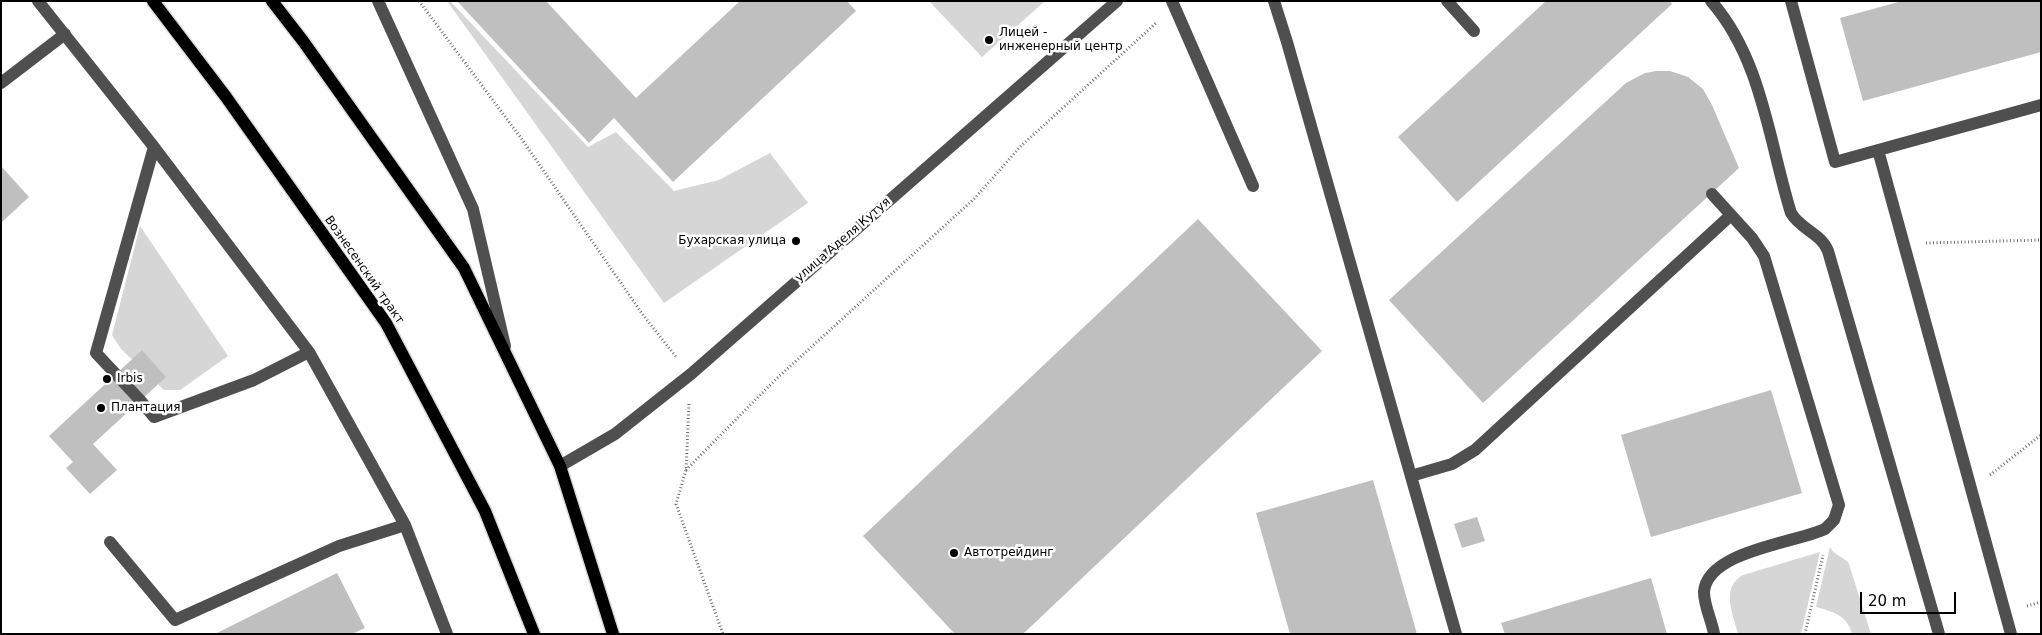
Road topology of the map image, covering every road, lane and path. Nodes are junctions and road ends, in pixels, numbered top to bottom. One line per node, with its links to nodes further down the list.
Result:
1 (38, 1): 13 (street)
2 (153, 1): 34 (main road, Вознесенский тракт)
3 (272, 1): 25 (main road)
4 (378, 1): 25 (street)
5 (419, 1): 23 (path)
6 (1117, 1): 27 (street, улица Аделя Кутуя)
7 (1274, 1): 28 (street)
8 (1447, 1): 12 (street)
9 (1711, 1): 40 (street)
10 (1791, 1): 17 (street)
11 (1174, 6): 18 (street); 36 (path)
12 (1474, 31)
13 (65, 34): 14 (street); 16 (street)
14 (1, 83)
15 (2041, 105): 17 (street)
16 (154, 147): 24 (street); 24 (street)
17 (1878, 150): 22 (street)
18 (1253, 186)
19 (1712, 194): 20 (street)
20 (1731, 215): 28 (street); 31 (street)
21 (2041, 240): 22 (path)
22 (1904, 244): 29 (street)
23 (643, 315)
24 (309, 352): 30 (street)
25 (508, 358): 27 (main road)
26 (2041, 436): 29 (path)
27 (560, 466): 35 (main road)
28 (1411, 476): 37 (street)
29 (1971, 490): 41 (street)
30 (405, 525): 32 (street); 33 (street)
31 (1830, 525): 38 (street); 39 (path)
32 (110, 542)
33 (447, 634)
34 (534, 634)
35 (613, 634)
36 (723, 634)
37 (1456, 634)
38 (1714, 634)
39 (1805, 634)
40 (1939, 634)
41 (2011, 634)

